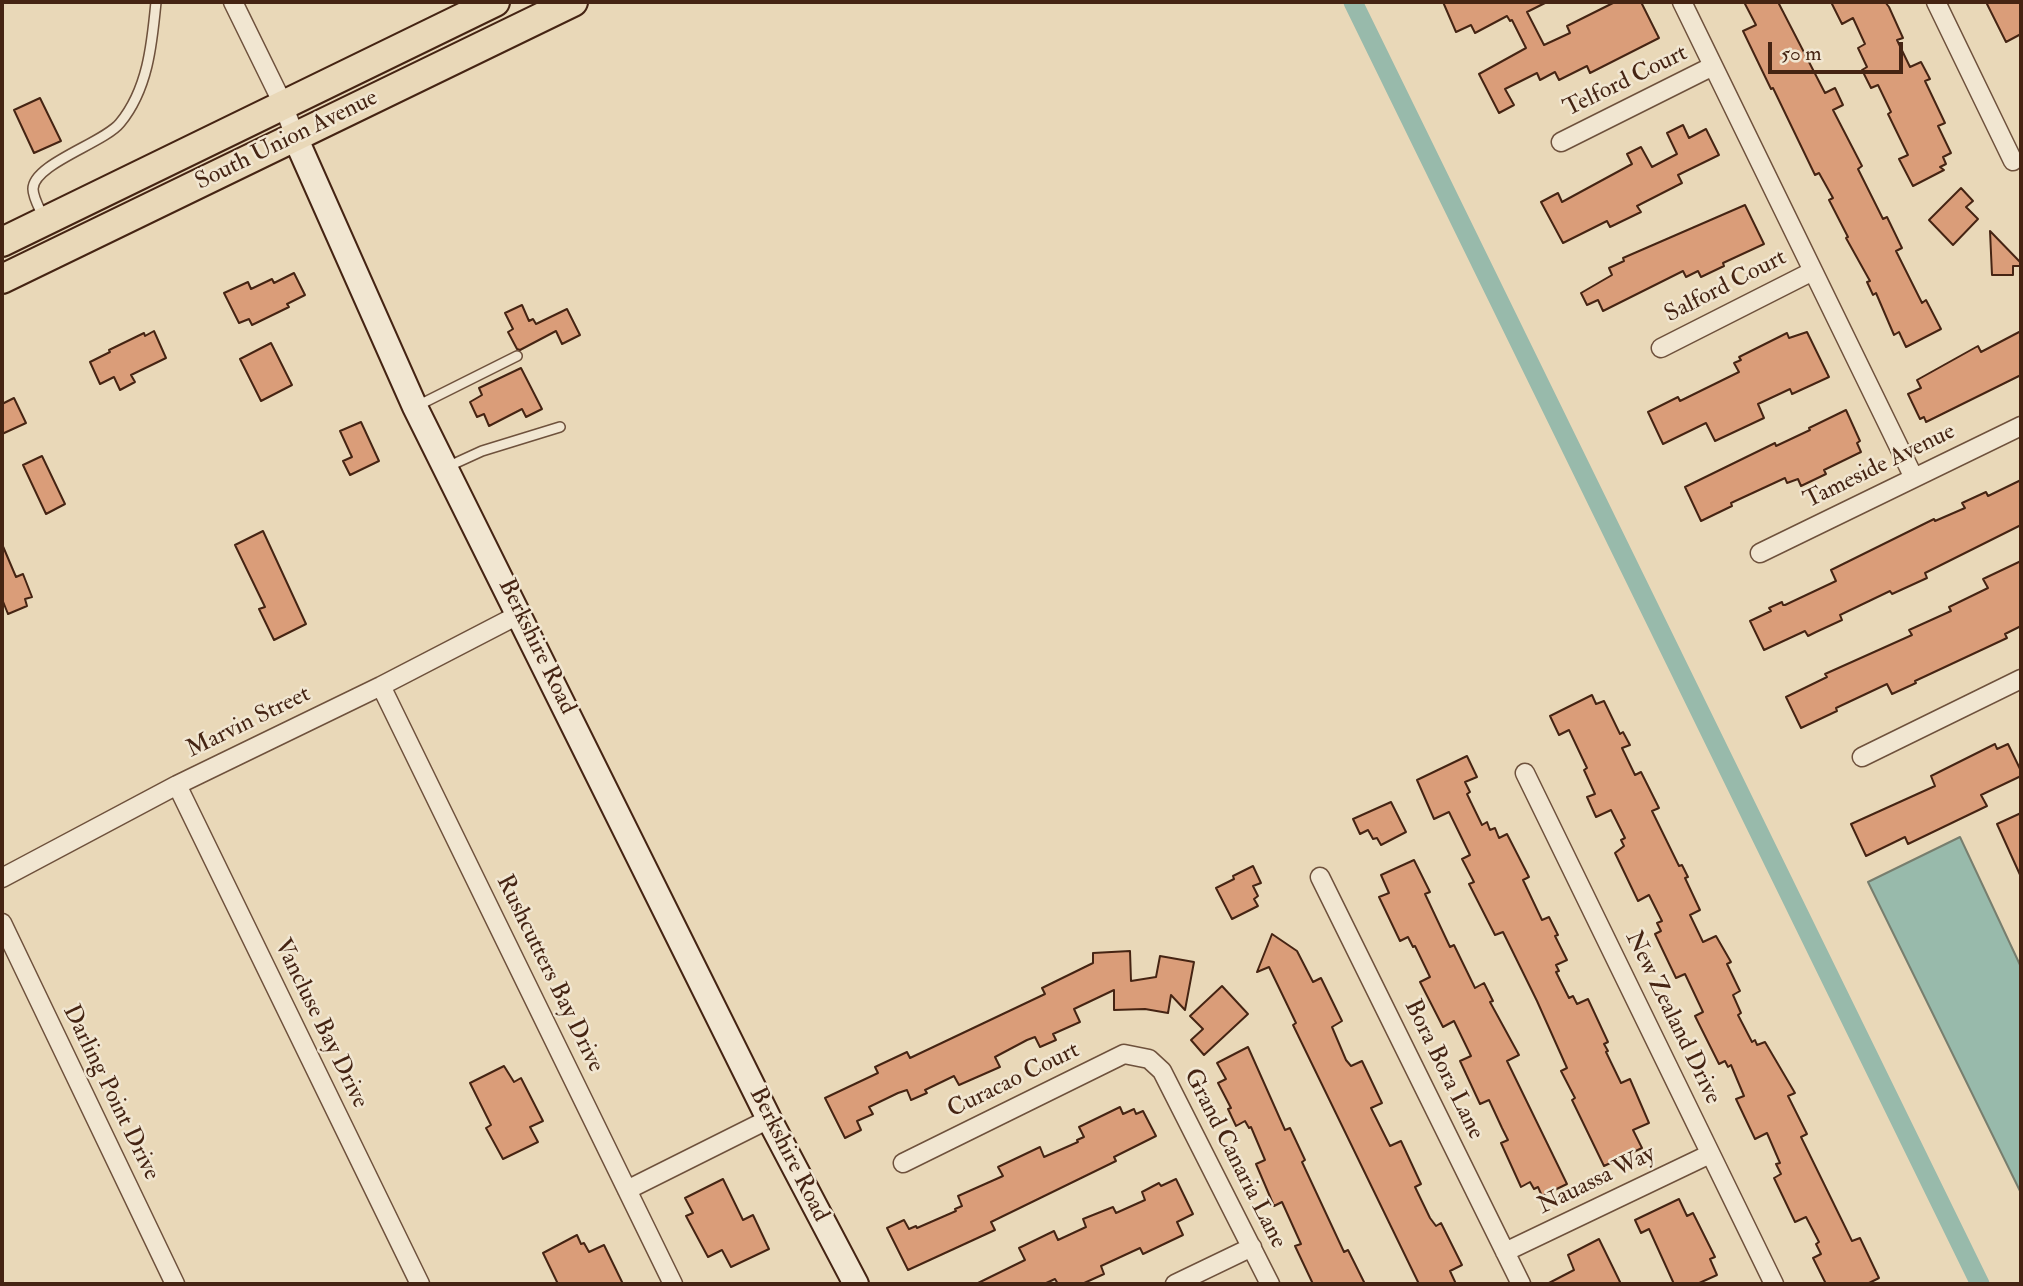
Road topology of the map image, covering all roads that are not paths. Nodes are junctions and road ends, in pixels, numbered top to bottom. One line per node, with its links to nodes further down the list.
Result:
1 (156, 2): 12 (lane)
2 (233, 2): 8 (street, Berkshire Road)
3 (495, 2): 8 (main road, South Union Avenue)
4 (573, 2): 9 (main road, South Union Avenue)
5 (1682, 2): 7 (street)
6 (1936, 2): 11 (street)
7 (1713, 66): 10 (street, Telford Court); 14 (street)
8 (283, 104): 9 (street, Berkshire Road); 12 (main road, South Union Avenue)
9 (295, 137): 15 (main road, South Union Avenue); 18 (street, Berkshire Road)
10 (1561, 142)
11 (2013, 161)
12 (44, 221): 13 (main road, South Union Avenue)
13 (2, 242)
14 (1814, 271): 16 (street, Salford Court); 22 (street)
15 (2, 279)
16 (1661, 348)
17 (517, 356): 18 (lane)
18 (415, 407): 21 (street, Berkshire Road)
19 (2021, 426): 22 (street, Tameside Avenue)
20 (560, 427): 21 (lane)
21 (446, 468): 24 (street, Berkshire Road)
22 (1914, 478): 23 (street, Tameside Avenue)
23 (1760, 553)
24 (520, 614): 26 (street, Marvin Street); 34 (street, Berkshire Road)
25 (2020, 684): 27 (street)
26 (381, 686): 29 (street, Marvin Street); 37 (street, Rushcutters Bay Drive)
27 (1863, 757)
28 (1525, 773): 35 (street, New Zealand Drive)
29 (177, 785): 31 (street, Marvin Street); 41 (street, Vancluse Bay Drive)
30 (1320, 877): 39 (street, Bora Bora Lane)
31 (2, 878)
32 (2, 923): 40 (street, Darling Point Drive)
33 (1149, 1059): 36 (street, Curacao Court); 38 (street, Grand Canaria Lane)
34 (769, 1119): 37 (street); 43 (street, Berkshire Road)
35 (1710, 1154): 39 (street, Nauassa Way); 47 (street, New Zealand Drive)
36 (903, 1163)
37 (627, 1189): 42 (street, Rushcutters Bay Drive)
38 (1252, 1247): 44 (street); 45 (street, Grand Canaria Lane)
39 (1505, 1252): 46 (street, Bora Bora Lane)
40 (175, 1284)
41 (420, 1284)
42 (673, 1284)
43 (856, 1284)
44 (1175, 1284)
45 (1270, 1284)
46 (1521, 1284)
47 (1774, 1284)

